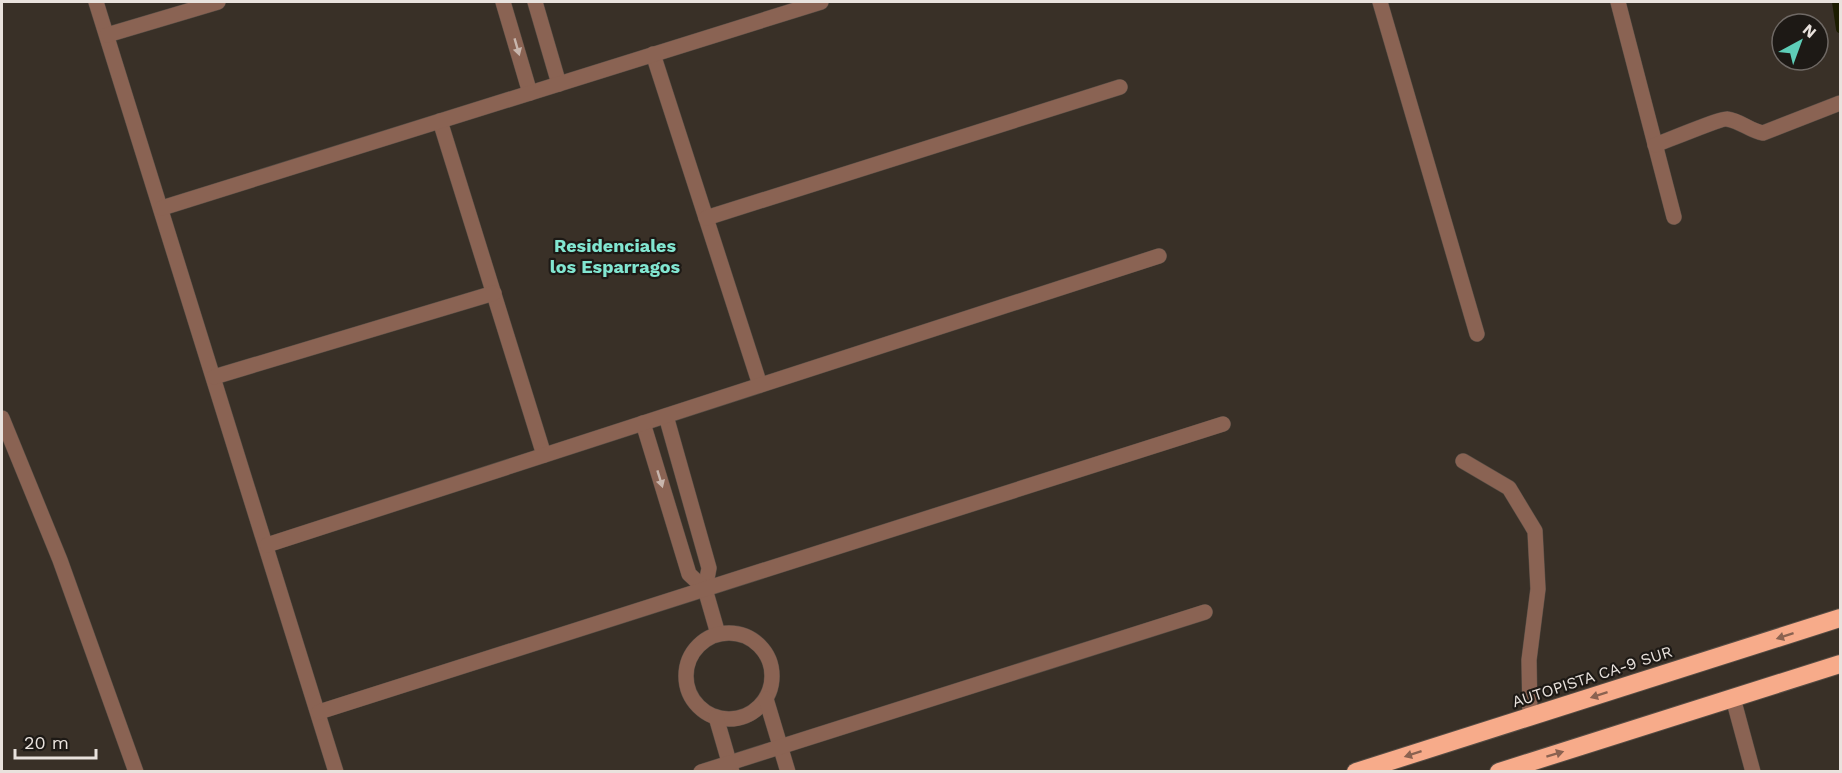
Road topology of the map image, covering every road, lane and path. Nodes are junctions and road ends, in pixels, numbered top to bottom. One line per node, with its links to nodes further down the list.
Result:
1 (96, 2): 8 (street)
2 (218, 2): 8 (street)
3 (503, 2): 12 (street, one-way to 12)
4 (535, 2): 10 (street)
5 (821, 2): 9 (street)
6 (1380, 2): 21 (street)
7 (1618, 2): 15 (street)
8 (107, 35): 16 (street)
9 (653, 54): 10 (street); 17 (street)
10 (559, 84): 12 (street)
11 (1120, 87): 17 (street)
12 (530, 93): 14 (street)
13 (1840, 103): 15 (street)
14 (440, 121): 16 (street); 20 (street)
15 (1655, 145): 18 (street)
16 (162, 208): 22 (street)
17 (706, 218): 23 (street)
18 (1674, 218)
19 (1160, 256): 23 (street)
20 (494, 293): 22 (street); 28 (street)
21 (1477, 334)
22 (214, 377): 30 (street)
23 (760, 385): 24 (street)
24 (666, 416): 26 (street); 31 (street)
25 (2, 417): 43 (street)
26 (643, 423): 28 (street); 31 (street, one-way to 31)
27 (1223, 424): 31 (street)
28 (544, 455): 30 (street)
29 (1463, 461): 39 (street)
30 (267, 545): 38 (street)
31 (705, 589): 34 (street); 38 (street)
32 (1205, 612): 41 (street)
33 (1840, 618): 39 (highway, AUTOPISTA CA-9 SUR, one-way to 39)
34 (718, 634): 37 (street); 40 (street)
35 (1840, 664): 36 (highway)
36 (1733, 698): 48 (highway, one-way to 36); 49 (street)
37 (766, 699): 40 (street); 41 (street)
38 (319, 712): 44 (street)
39 (1530, 716): 47 (highway, AUTOPISTA CA-9 SUR, one-way to 47)
40 (716, 717): 42 (street)
41 (782, 746): 42 (street); 46 (street)
42 (731, 767): 45 (street)
43 (136, 771)
44 (336, 771)
45 (701, 771)
46 (788, 771)
47 (1356, 771)
48 (1499, 771)
49 (1753, 771)

